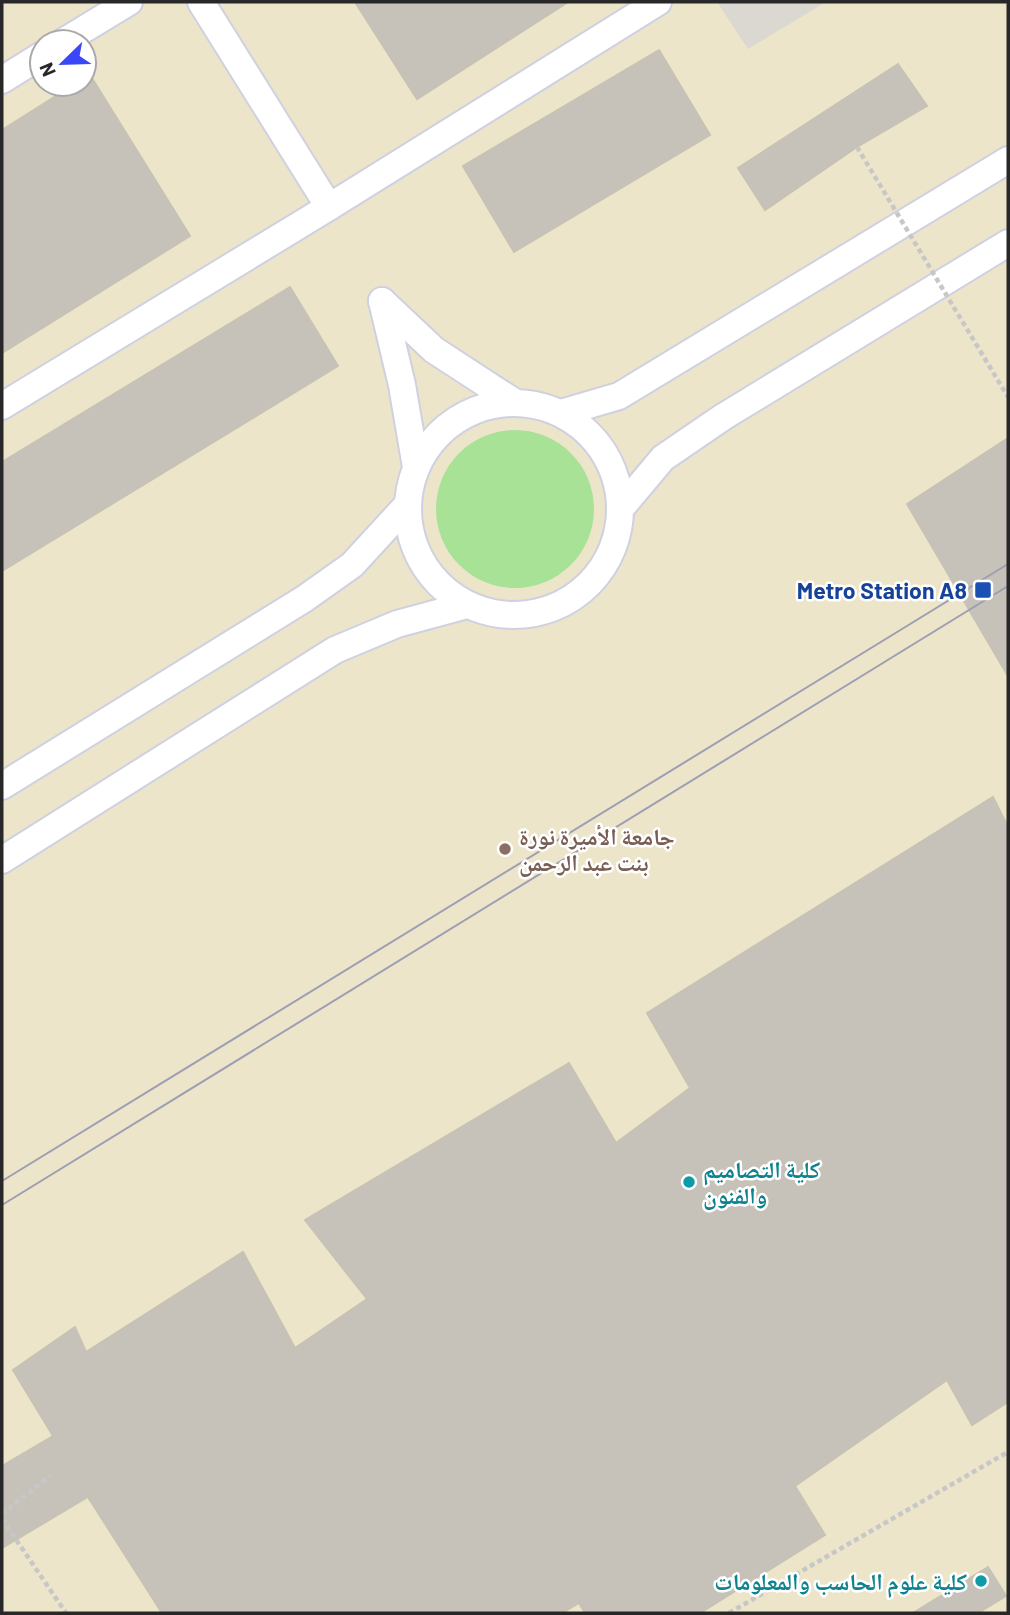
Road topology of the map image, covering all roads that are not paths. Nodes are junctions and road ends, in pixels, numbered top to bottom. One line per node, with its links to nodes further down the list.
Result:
1 (129, 2): 4 (street)
2 (201, 2): 8 (street)
3 (658, 2): 8 (street)
4 (86, 28)
5 (28, 64): 6 (street)
6 (2, 80)
7 (1008, 160): 12 (street)
8 (329, 207): 11 (street)
9 (1008, 243): 15 (street)
10 (514, 402): 12 (street); 13 (street); 13 (street)
11 (2, 407)
12 (561, 413): 15 (street)
13 (416, 467): 14 (street)
14 (408, 504): 16 (street); 17 (street)
15 (621, 508): 16 (street)
16 (467, 605): 18 (street)
17 (2, 786)
18 (2, 860)

